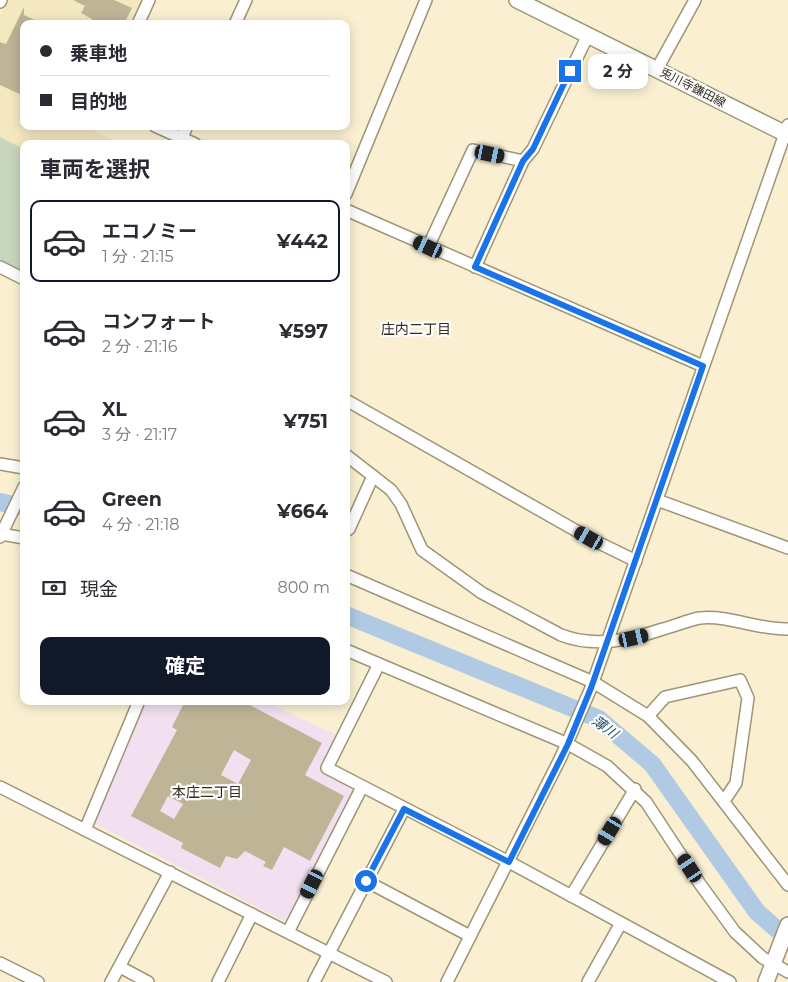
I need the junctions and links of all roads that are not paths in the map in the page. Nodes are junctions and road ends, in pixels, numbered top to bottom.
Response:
1 (149, 0) edge
2 (246, 0) edge
3 (426, 0) edge
4 (517, 0) edge
5 (694, 0) edge
6 (140, 20) edge
7 (237, 20) edge
8 (588, 35) junction
9 (657, 69) junction
10 (162, 130) edge
11 (787, 131) edge
12 (178, 140) edge
13 (523, 161) junction
14 (350, 184) edge
15 (350, 212) edge
16 (428, 247) junction
17 (0, 267) edge
18 (475, 267) junction
19 (20, 277) edge
20 (703, 366) junction
21 (350, 402) edge
22 (350, 458) edge
23 (0, 464) edge
24 (20, 467) edge
25 (373, 476) junction
26 (20, 495) edge
27 (657, 500) junction
28 (350, 529) edge
29 (2, 533) edge
30 (20, 537) edge
31 (788, 548) edge
32 (636, 561) junction
33 (350, 577) edge
34 (788, 629) edge
35 (608, 642) junction
36 (350, 652) edge
37 (378, 664) junction
38 (592, 685) junction
39 (137, 705) edge
40 (648, 716) junction
41 (569, 740) junction
42 (0, 787) edge
43 (362, 787) junction
44 (635, 789) junction
45 (724, 801) junction
46 (404, 809) junction
47 (86, 830) junction
48 (509, 862) junction
49 (170, 872) junction
50 (366, 881) junction
51 (788, 885) edge
52 (571, 896) junction
53 (252, 914) junction
54 (621, 923) junction
55 (788, 925) edge
56 (288, 932) junction
57 (470, 936) junction
58 (329, 953) junction
59 (775, 962) junction
60 (0, 963) edge
61 (120, 967) junction
62 (788, 972) edge
63 (38, 982) edge
64 (111, 982) edge
65 (148, 982) edge
66 (218, 982) edge
67 (314, 982) edge
68 (386, 982) edge
69 (447, 982) edge
70 (588, 982) edge
71 (730, 982) edge
72 (766, 982) edge

1 - 6 street
2 - 7 street
3 - 14 street
4 - 8 main road, 兎川寺鎌田線
5 - 9 street
8 - 9 main road, 兎川寺鎌田線
8 - 13 street
9 - 11 main road, 兎川寺鎌田線
10 - 12 street
11 - 20 street
13 - 16 street
13 - 18 street
15 - 16 street
16 - 18 street
17 - 19 street
18 - 20 street
20 - 27 street
21 - 32 street
22 - 25 street
23 - 24 street
25 - 28 street
25 - 35 street
26 - 29 street
27 - 31 street
27 - 32 street
29 - 30 street
32 - 35 street
33 - 38 street
34 - 35 street
35 - 38 street
36 - 37 street
37 - 41 street
37 - 43 street
38 - 40 street
38 - 41 street
39 - 47 street
40 - 45 street
40 - 45 street
41 - 44 street
41 - 48 street
42 - 47 street
43 - 46 street
43 - 56 street
44 - 52 street
44 - 59 street
45 - 51 street
46 - 48 street
46 - 50 street
47 - 49 street
48 - 52 street
48 - 57 street
49 - 53 street
49 - 61 street
50 - 57 street
50 - 58 street
52 - 54 street
53 - 56 street
53 - 66 street
54 - 70 street
54 - 71 street
55 - 59 main road
56 - 58 street
57 - 69 street
58 - 67 street
58 - 68 street
59 - 62 street
59 - 72 main road
60 - 63 street
61 - 64 street
61 - 65 street

